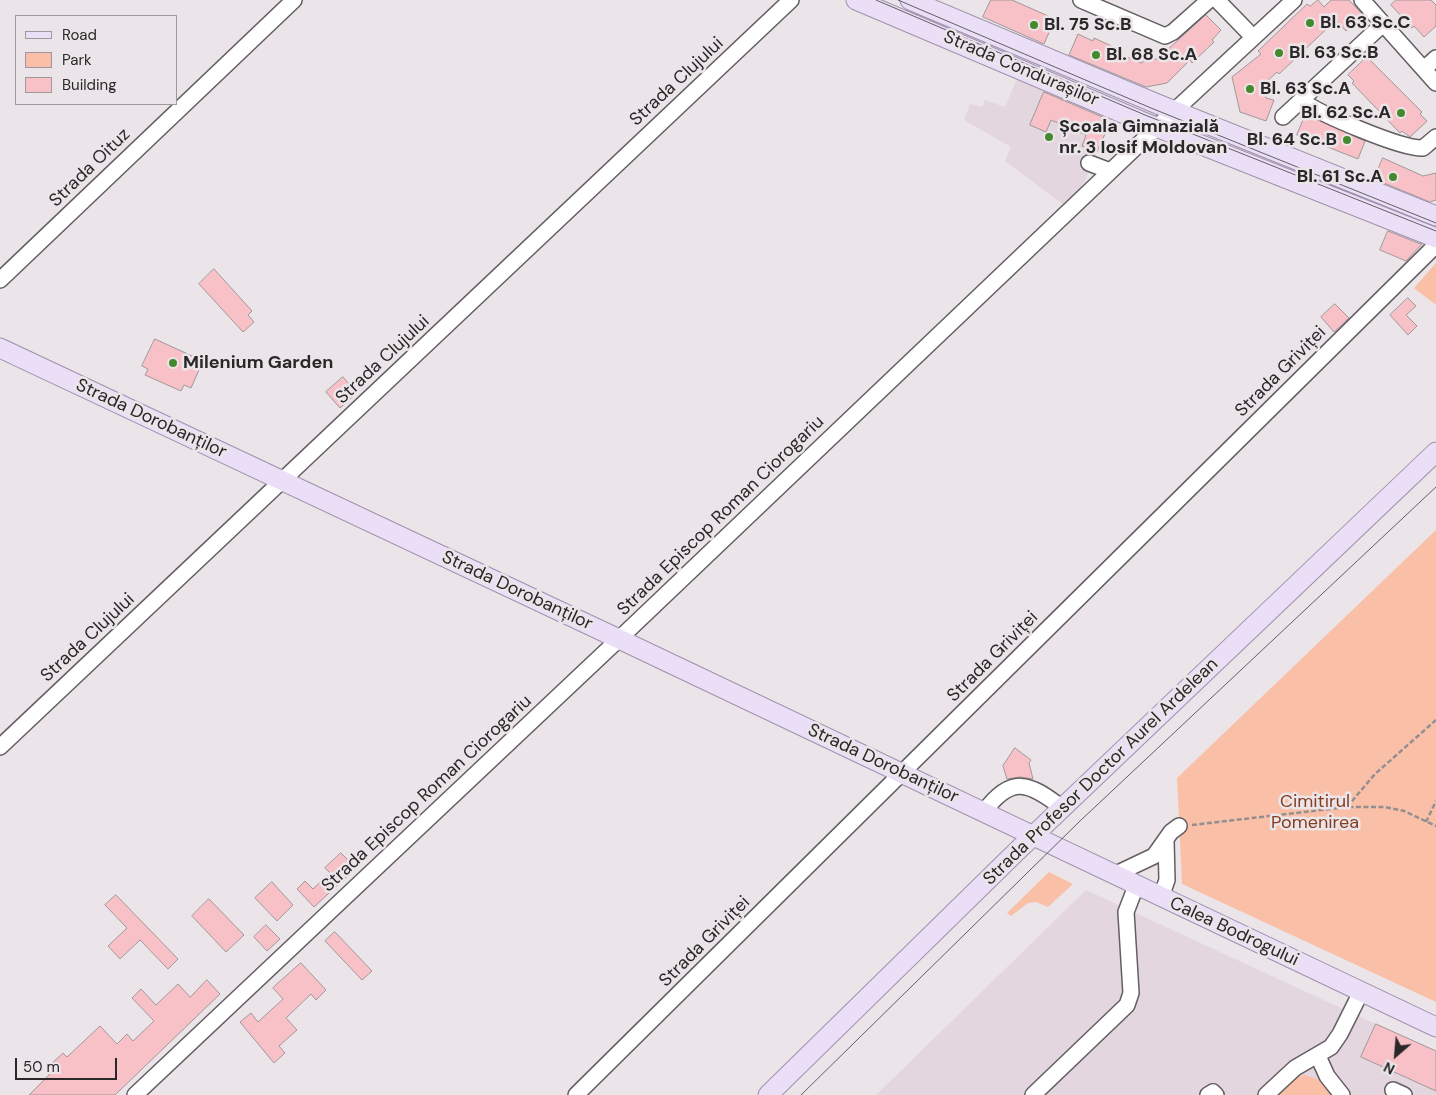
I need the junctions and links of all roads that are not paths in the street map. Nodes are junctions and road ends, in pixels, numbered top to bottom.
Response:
1 (294, 0) edge
2 (791, 0) edge
3 (856, 0) edge
4 (910, 0) edge
5 (1081, 0) edge
6 (1209, 0) edge
7 (1217, 0) edge
8 (1294, 0) edge
9 (1362, 0) edge
10 (1384, 24) junction
11 (1253, 38) junction
12 (1436, 58) edge
13 (1424, 69) junction
14 (1436, 83) edge
15 (1301, 100) junction
16 (1175, 110) junction
17 (1283, 117) dead end
18 (1157, 127) junction
19 (1436, 137) edge
20 (1089, 163) dead end
21 (1110, 171) junction
22 (1436, 216) edge
23 (1436, 238) edge
24 (1436, 245) edge
25 (0, 280) edge
26 (0, 348) edge
27 (1436, 452) edge
28 (282, 481) junction
29 (619, 639) junction
30 (0, 747) edge
31 (902, 773) junction
32 (1062, 808) junction
33 (984, 812) junction
34 (1180, 826) road end
35 (1034, 836) junction
36 (1166, 840) junction
37 (1114, 875) junction
38 (1136, 886) junction
39 (1161, 897) junction
40 (1360, 992) junction
41 (1436, 1027) edge
42 (1318, 1056) junction
43 (135, 1095) edge
44 (576, 1095) edge
45 (768, 1095) edge
46 (1033, 1095) edge
47 (1208, 1095) edge
48 (1216, 1095) edge
49 (1266, 1095) edge
50 (1342, 1095) edge

1 - 25 street, Strada Oituz
2 - 28 street, Strada Clujului
3 - 18 main road, Strada Condurașilor
4 - 16 main road, Strada Condurașilor
5 - 6 street
7 - 11 street
8 - 11 street, Strada Episcop Roman Ciorogariu
9 - 10 street
10 - 13 street
10 - 15 street
11 - 16 street, Strada Episcop Roman Ciorogariu
12 - 13 street
13 - 14 street
15 - 17 street
15 - 19 street
16 - 18 street, Strada Episcop Roman Ciorogariu
16 - 22 main road, Strada Condurașilor
18 - 21 street, Strada Episcop Roman Ciorogariu
18 - 23 main road, Strada Condurașilor
20 - 21 street
21 - 29 street, Strada Episcop Roman Ciorogariu
24 - 31 street, Strada Griviței
26 - 28 main road, Strada Dorobanților
27 - 32 main road, Strada Profesor Doctor Aurel Ardelean
28 - 29 main road, Strada Dorobanților
28 - 30 street, Strada Clujului
29 - 31 main road, Strada Dorobanților
29 - 43 street, Strada Episcop Roman Ciorogariu
31 - 33 main road, Strada Dorobanților
31 - 44 street, Strada Griviței
32 - 33 street
32 - 35 main road, Strada Profesor Doctor Aurel Ardelean
33 - 35 main road, Strada Dorobanților
34 - 36 street
35 - 37 main road, Calea Bodrogului
35 - 45 main road, Strada Profesor Doctor Aurel Ardelean
36 - 37 street
36 - 39 street
37 - 38 main road, Calea Bodrogului
38 - 39 main road, Calea Bodrogului
38 - 46 street
39 - 40 main road, Calea Bodrogului
40 - 41 main road, Calea Bodrogului
40 - 42 street
42 - 49 street
42 - 50 street
47 - 48 street

